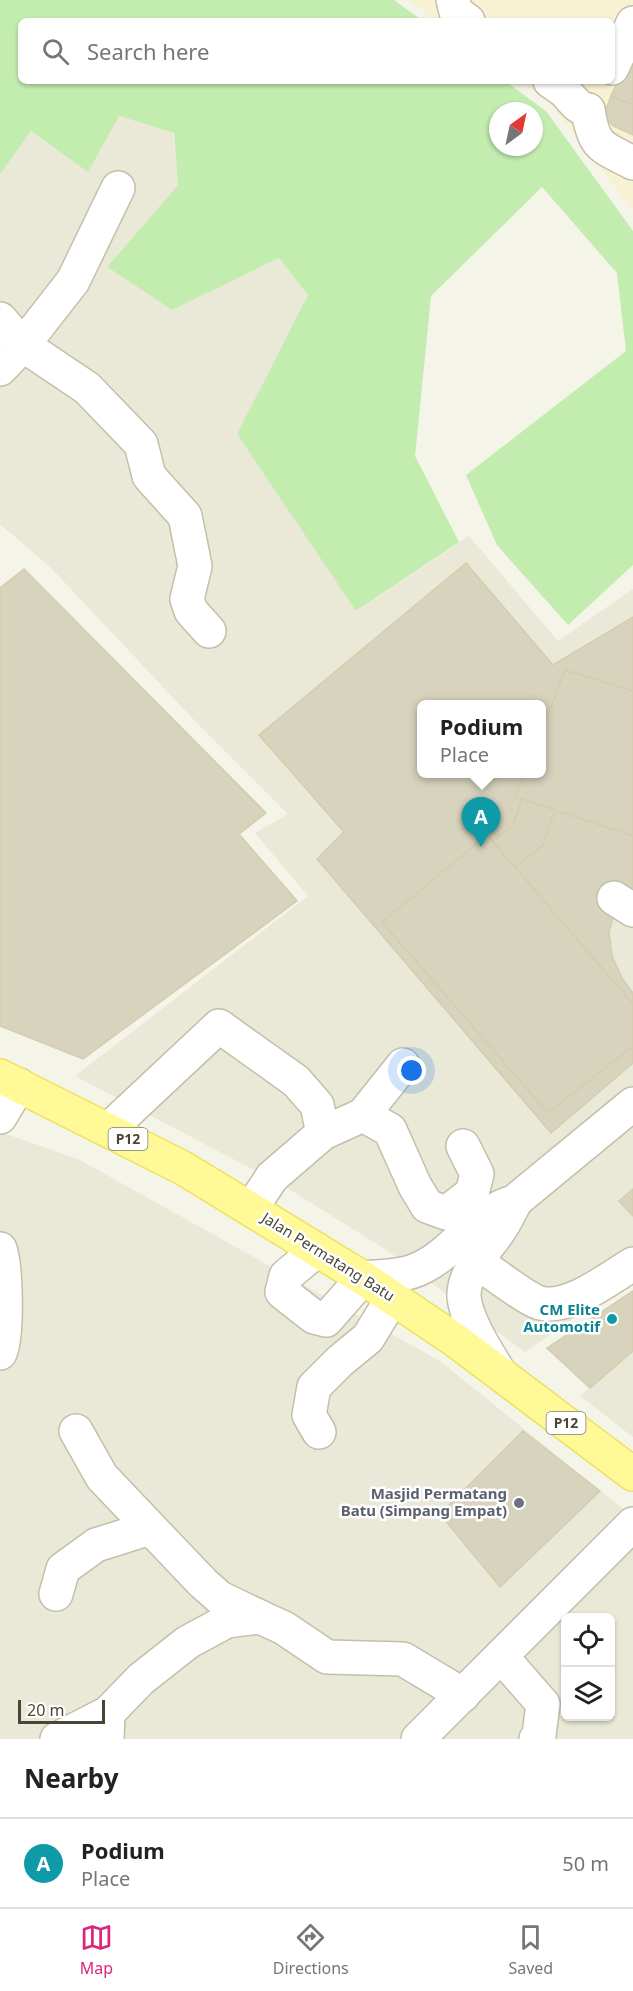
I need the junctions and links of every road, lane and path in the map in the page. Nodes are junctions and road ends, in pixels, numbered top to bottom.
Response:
1 (453, 0) edge
2 (464, 18) edge
3 (633, 23) edge
4 (615, 62) edge
5 (554, 84) edge
6 (605, 84) edge
7 (588, 110) junction
8 (633, 163) edge
9 (118, 188) dead end
10 (0, 319) edge
11 (23, 345) junction
12 (0, 369) edge
13 (209, 631) dead end
14 (403, 1065) dead end
15 (10, 1081) edge
16 (633, 1104) edge
17 (363, 1115) junction
18 (0, 1117) edge
19 (108, 1130) junction
20 (322, 1133) junction
21 (463, 1146) dead end
22 (514, 1202) junction
23 (251, 1209) junction
24 (0, 1249) edge
25 (317, 1250) junction
26 (477, 1262) junction
27 (633, 1264) edge
28 (363, 1278) junction
29 (393, 1297) junction
30 (0, 1353) edge
31 (499, 1372) junction
32 (76, 1431) dead end
33 (319, 1432) dead end
34 (633, 1474) edge
35 (633, 1524) edge
36 (150, 1528) junction
37 (56, 1594) dead end
38 (260, 1617) junction
39 (501, 1656) junction
40 (463, 1695) junction
41 (107, 1726) edge
42 (57, 1739) edge
43 (418, 1739) edge
44 (536, 1739) edge

1 - 2 street
3 - 4 street
5 - 7 street
6 - 7 street
7 - 8 street
9 - 11 street
10 - 11 street
11 - 12 street
11 - 13 street
14 - 17 street
15 - 18 street
15 - 19 main road, Jalan Permatang Batu / P12
16 - 22 street
17 - 20 street
17 - 21 street
19 - 20 street
19 - 23 main road, Jalan Permatang Batu / P12
20 - 23 street
22 - 26 street
22 - 28 street
23 - 25 main road, Jalan Permatang Batu / P12
24 - 30 street
25 - 28 main road, Jalan Permatang Batu / P12
25 - 28 street
26 - 27 street
26 - 31 street
28 - 29 main road, Jalan Permatang Batu / P12
29 - 31 main road, Jalan Permatang Batu / P12
29 - 33 street
31 - 34 main road, Jalan Permatang Batu / P12
32 - 36 street
35 - 39 street
36 - 37 street
36 - 38 street
38 - 40 street
38 - 41 street
39 - 40 street
39 - 44 street
40 - 43 street
41 - 42 street

